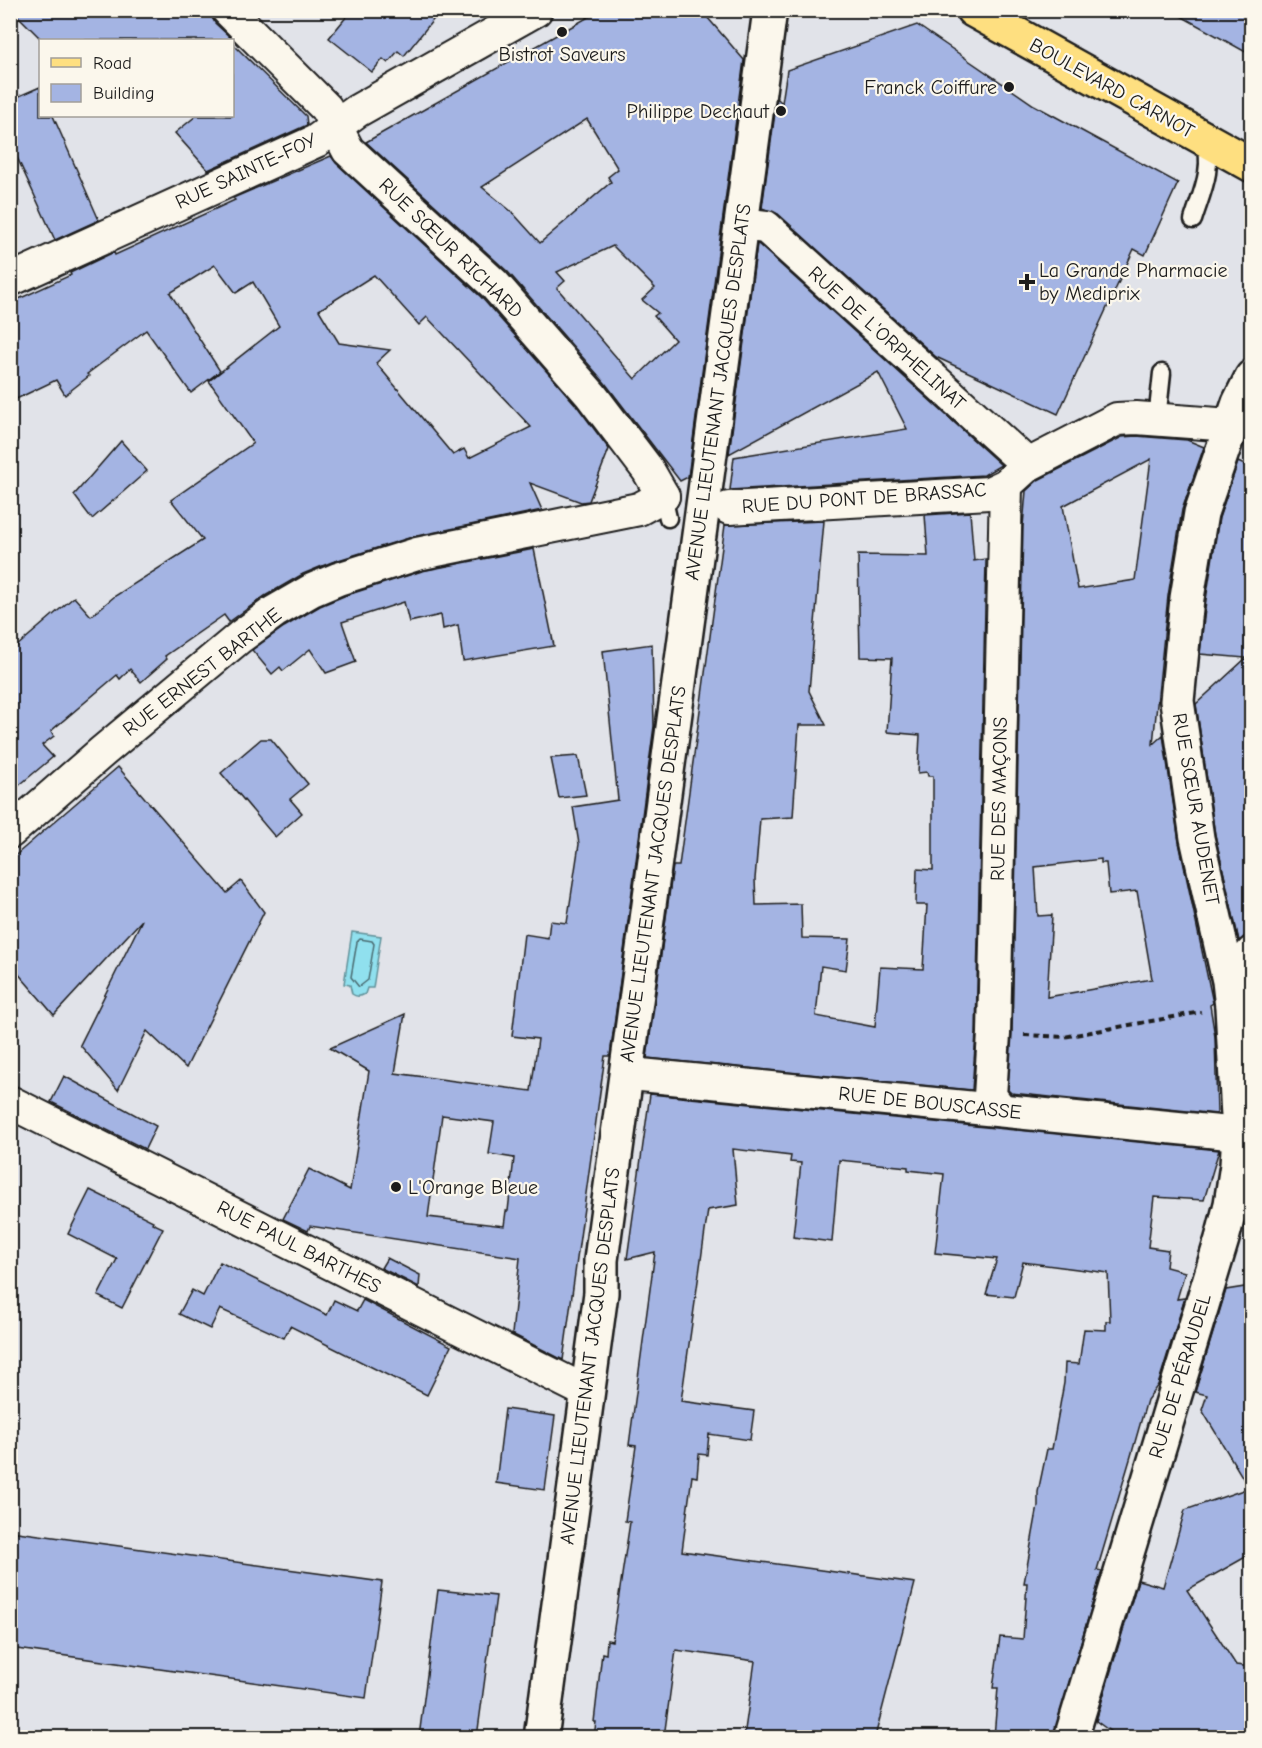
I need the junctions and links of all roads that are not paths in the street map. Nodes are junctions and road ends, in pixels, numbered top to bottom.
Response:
1 (228, 10) edge
2 (536, 10) edge
3 (974, 10) edge
4 (773, 11) edge
5 (336, 126) junction
6 (1203, 139) junction
7 (1251, 165) edge
8 (1193, 220) dead end
9 (741, 224) junction
10 (10, 280) edge
11 (1162, 373) dead end
12 (1251, 377) edge
13 (1144, 412) junction
14 (1231, 425) junction
15 (1017, 475) junction
16 (674, 506) joint
17 (729, 508) dead end
18 (10, 832) edge
19 (1251, 953) edge
20 (1238, 1005) edge
21 (628, 1061) junction
22 (10, 1102) edge
23 (1001, 1110) junction
24 (1239, 1134) junction
25 (588, 1390) junction
26 (541, 1737) edge
27 (1071, 1737) edge

1 - 5 street, RUE SŒUR RICHARD
2 - 5 street, RUE SAINTE-FOY
3 - 6 main road, BOULEVARD CARNOT
4 - 9 main road, AVENUE LIEUTENANT JACQUES DESPLATS
5 - 10 street, RUE SAINTE-FOY
5 - 16 street, RUE SŒUR RICHARD
6 - 7 main road, BOULEVARD CARNOT
6 - 8 lane
9 - 15 street, RUE DE L'ORPHELINAT
9 - 21 main road, AVENUE LIEUTENANT JACQUES DESPLATS
11 - 13 lane
12 - 14 main road, RUE SŒUR AUDENET
13 - 14 street, RUE DU PONT DE BRASSAC
13 - 15 street, RUE DU PONT DE BRASSAC
14 - 20 main road, RUE SŒUR AUDENET
15 - 17 street, RUE DU PONT DE BRASSAC
15 - 23 street, RUE DES MAÇONS
16 - 18 street, RUE ERNEST BARTHE
19 - 20 street
20 - 24 main road, RUE DE PÉRAUDEL
21 - 23 street, RUE DE BOUSCASSE
21 - 25 main road, AVENUE LIEUTENANT JACQUES DESPLATS
22 - 25 street, RUE PAUL BARTHES
23 - 24 street, RUE DE BOUSCASSE
24 - 27 main road, RUE DE PÉRAUDEL
25 - 26 main road, AVENUE LIEUTENANT JACQUES DESPLATS

